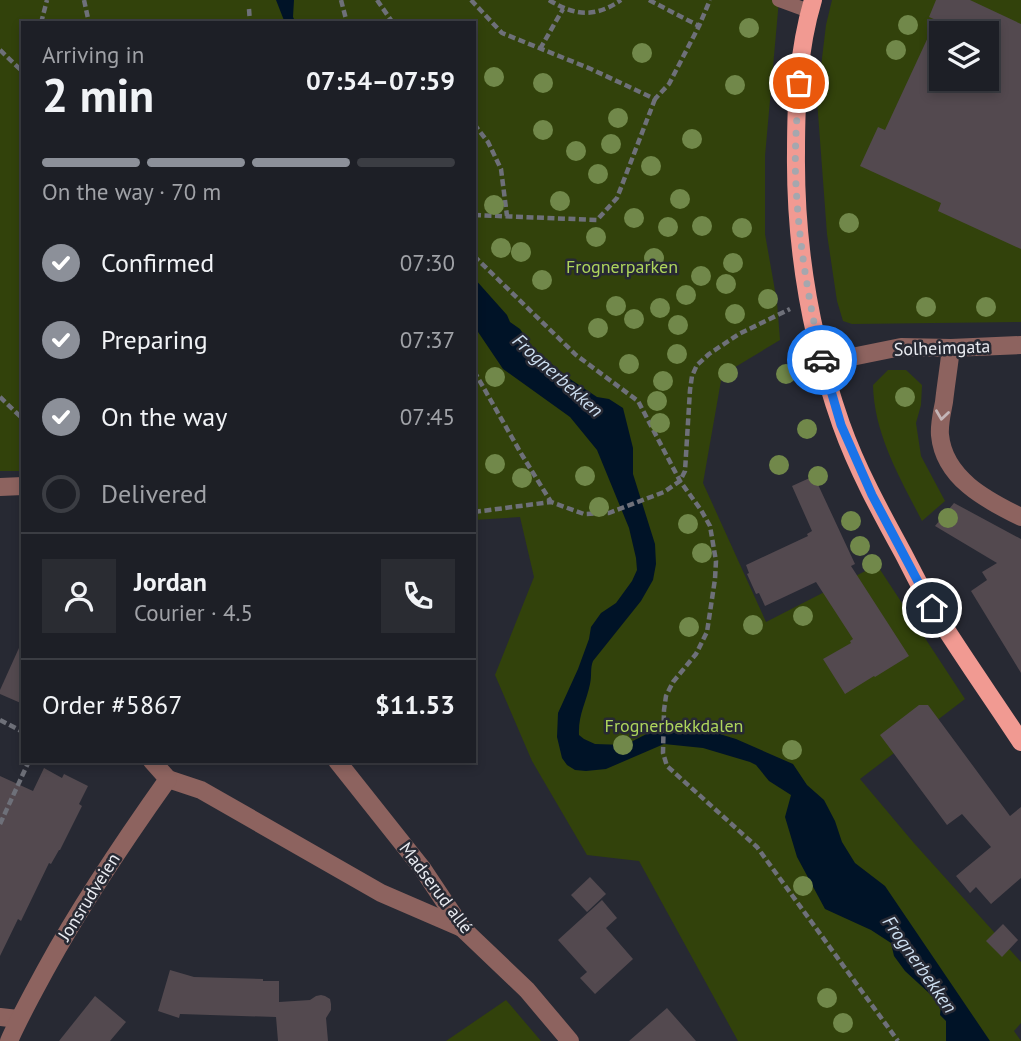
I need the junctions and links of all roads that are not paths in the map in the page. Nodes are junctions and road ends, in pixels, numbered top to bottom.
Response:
1 (779, 0) edge
2 (811, 6) edge
3 (1021, 345) edge
4 (951, 348) junction
5 (822, 363) junction
6 (21, 485) edge
7 (0, 487) edge
8 (1021, 517) edge
9 (1021, 742) edge
10 (154, 763) edge
11 (339, 763) edge
12 (168, 779) junction
13 (462, 928) junction
14 (0, 1017) edge
15 (18, 1019) junction
16 (9, 1041) edge
17 (570, 1041) edge

1 - 2 lane
2 - 5 main road
3 - 4 street, Solheimgata
4 - 5 street, Solheimgata
4 -> 8 street
5 - 9 main road
6 - 7 street
10 - 12 street
11 - 13 street, Madserud allé
12 - 13 street
12 - 15 street, Jonsrudveien
13 - 17 street, Madserud allé
14 - 15 street
15 - 16 street, Jonsrudveien

